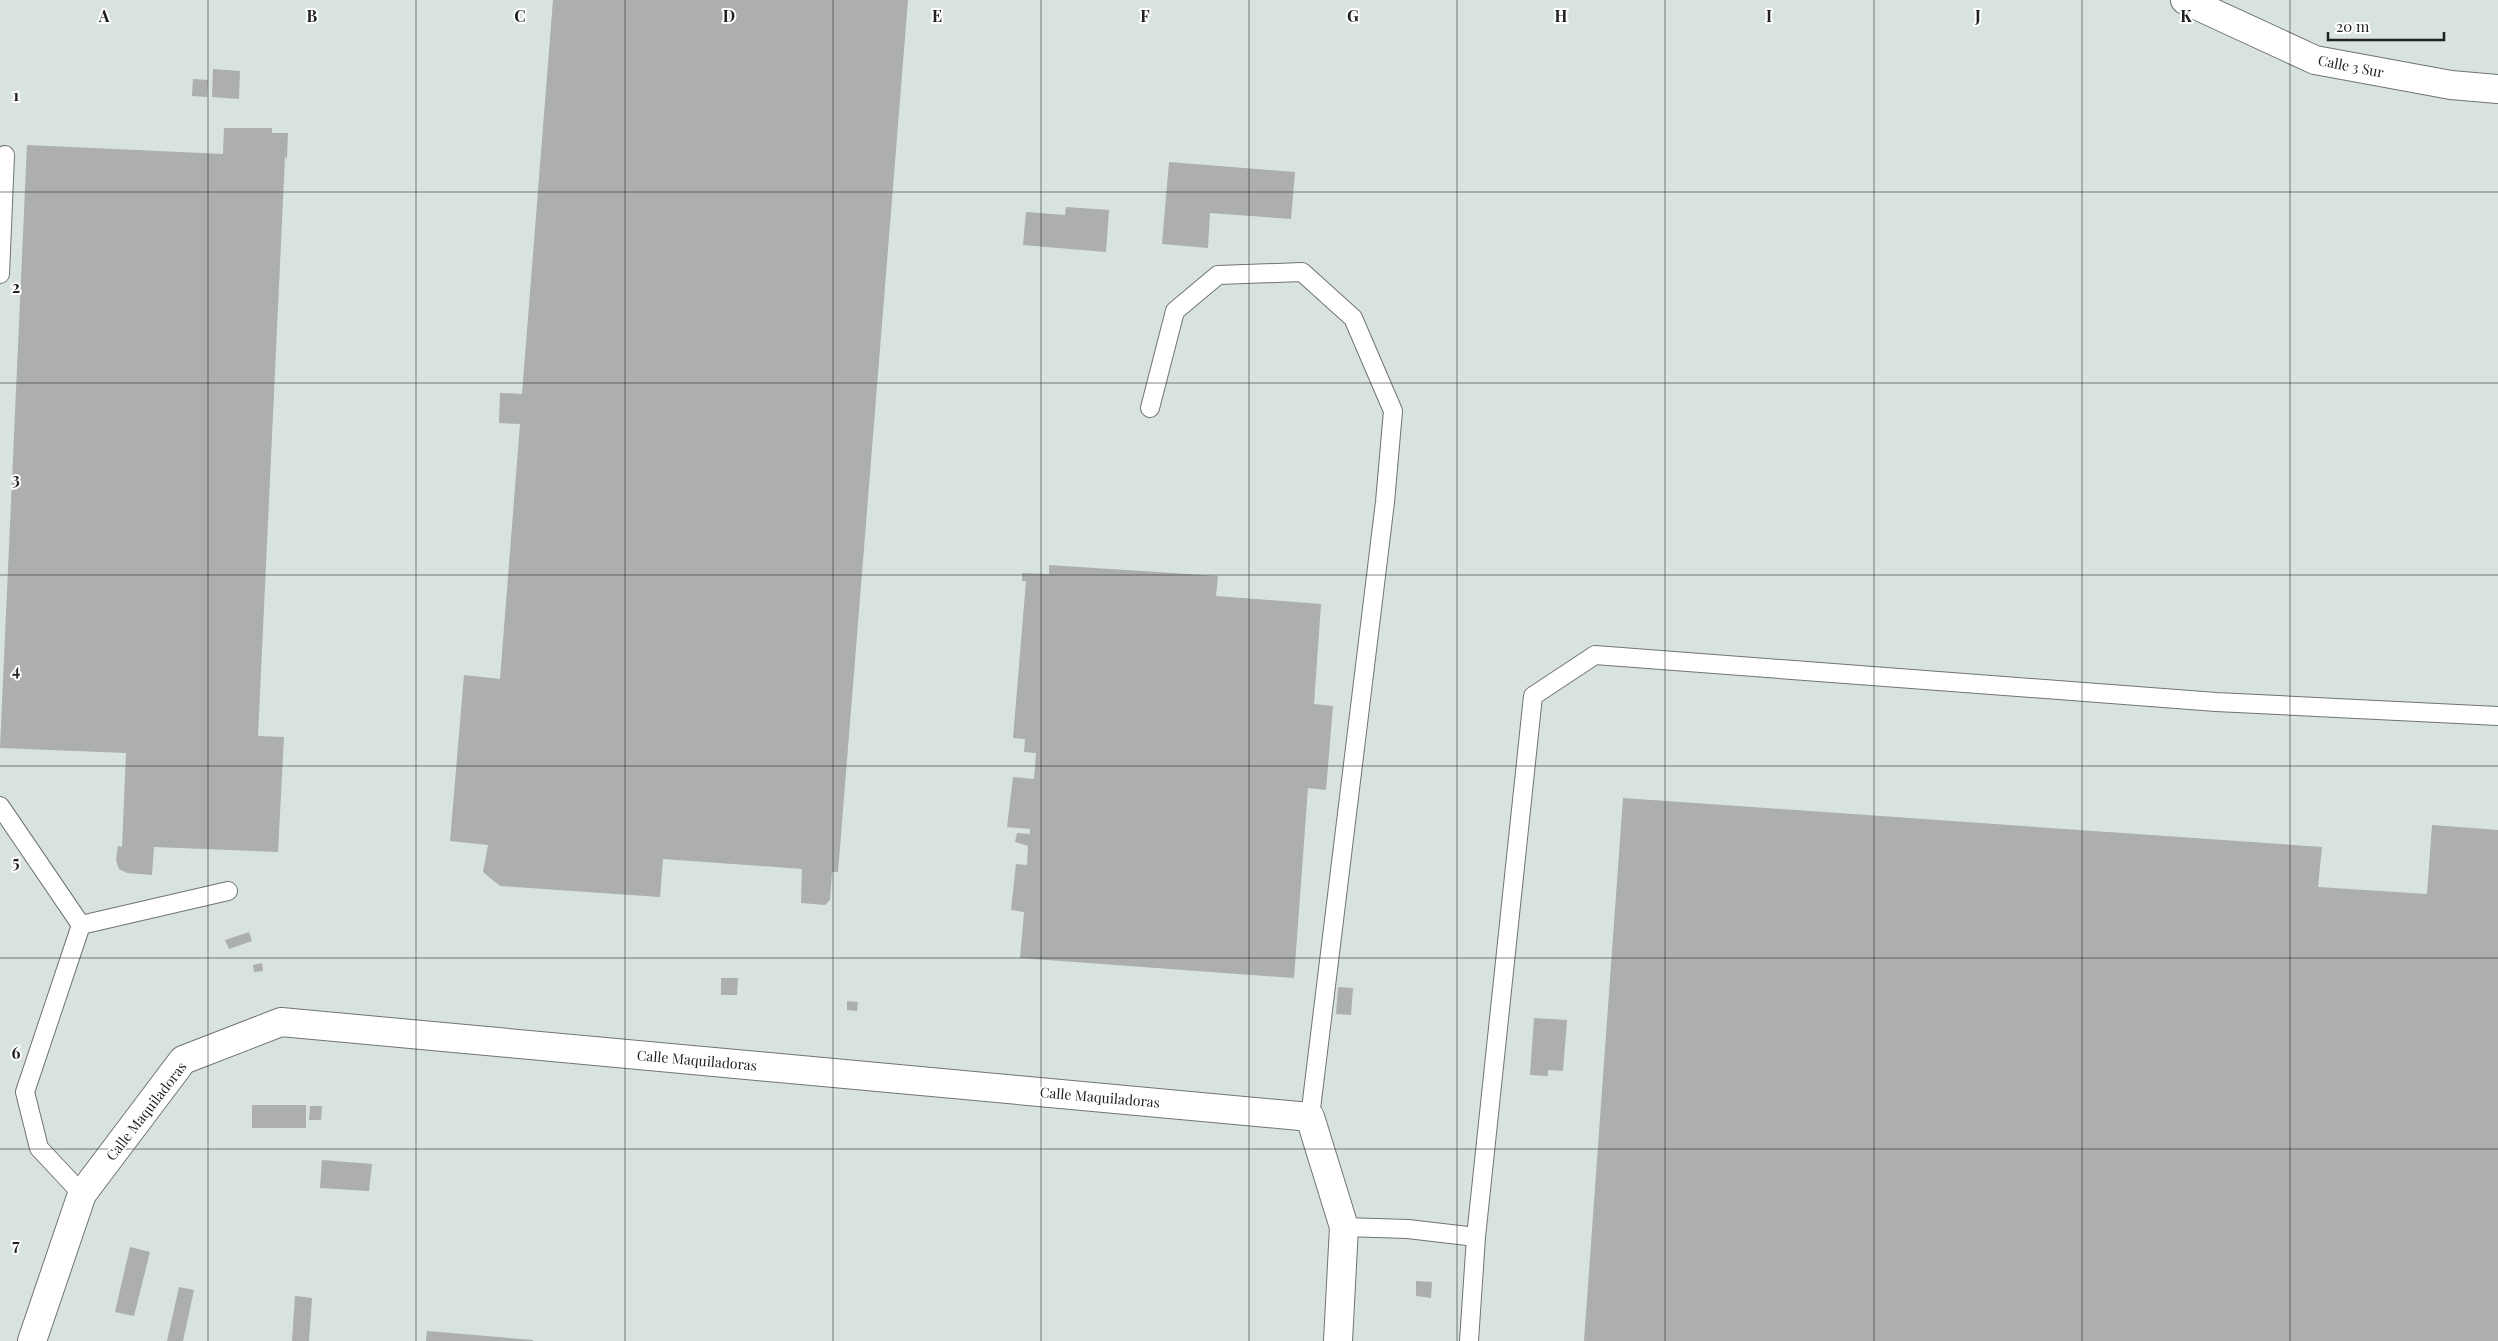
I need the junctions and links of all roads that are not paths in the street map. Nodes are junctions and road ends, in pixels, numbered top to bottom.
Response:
1 (2185, 0) edge
2 (2498, 90) edge
3 (5, 155) dead end
4 (0, 274) edge
5 (1150, 408) dead end
6 (2498, 716) edge
7 (0, 806) edge
8 (228, 890) dead end
9 (81, 926) junction
10 (1310, 1117) junction
11 (82, 1194) junction
12 (1344, 1227) junction
13 (1476, 1236) junction
14 (32, 1341) edge
15 (1338, 1341) edge
16 (1469, 1341) edge

1 - 2 street, Calle 3 Sur
3 - 4 lane
5 - 10 lane
6 - 13 lane
7 - 9 lane
8 - 9 lane
9 - 11 lane
10 - 11 street, Calle Maquiladoras
10 - 12 street
11 - 14 street, Calle Maquiladoras
12 - 13 lane
12 - 15 street
13 - 16 lane

